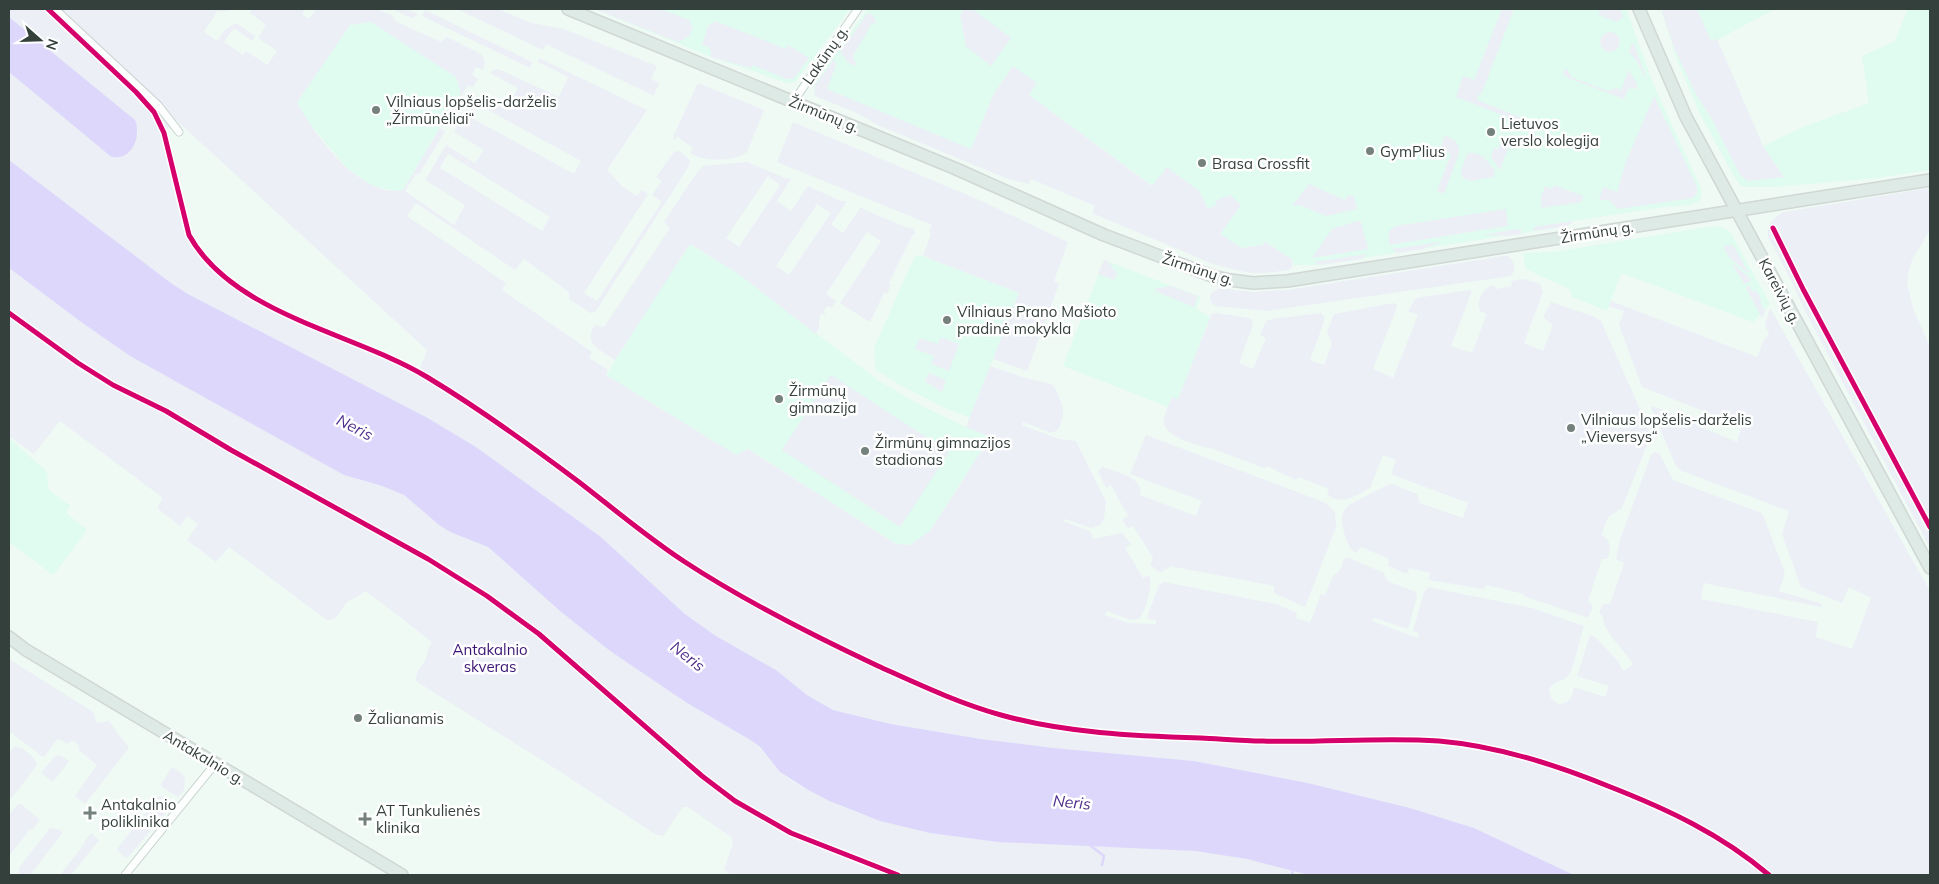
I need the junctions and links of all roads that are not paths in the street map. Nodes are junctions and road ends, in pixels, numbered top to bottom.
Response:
1 (55, 9) edge
2 (568, 9) edge
3 (858, 9) edge
4 (1639, 9) edge
5 (792, 102) junction
6 (179, 132) dead end
7 (1930, 180) edge
8 (1737, 210) junction
9 (1930, 568) edge
10 (9, 636) edge
11 (215, 764) junction
12 (125, 875) edge
13 (402, 875) edge

1 - 6 street
2 - 5 main road, Žirmūnų g.
3 - 5 street, Lakūnų g.
4 - 8 main road, Kareivių g.
5 - 8 main road, Žirmūnų g.
7 - 8 main road, Žirmūnų g.
8 - 9 main road, Kareivių g.
10 - 11 main road, Antakalnio g.
11 - 12 street
11 - 13 main road, Antakalnio g.

